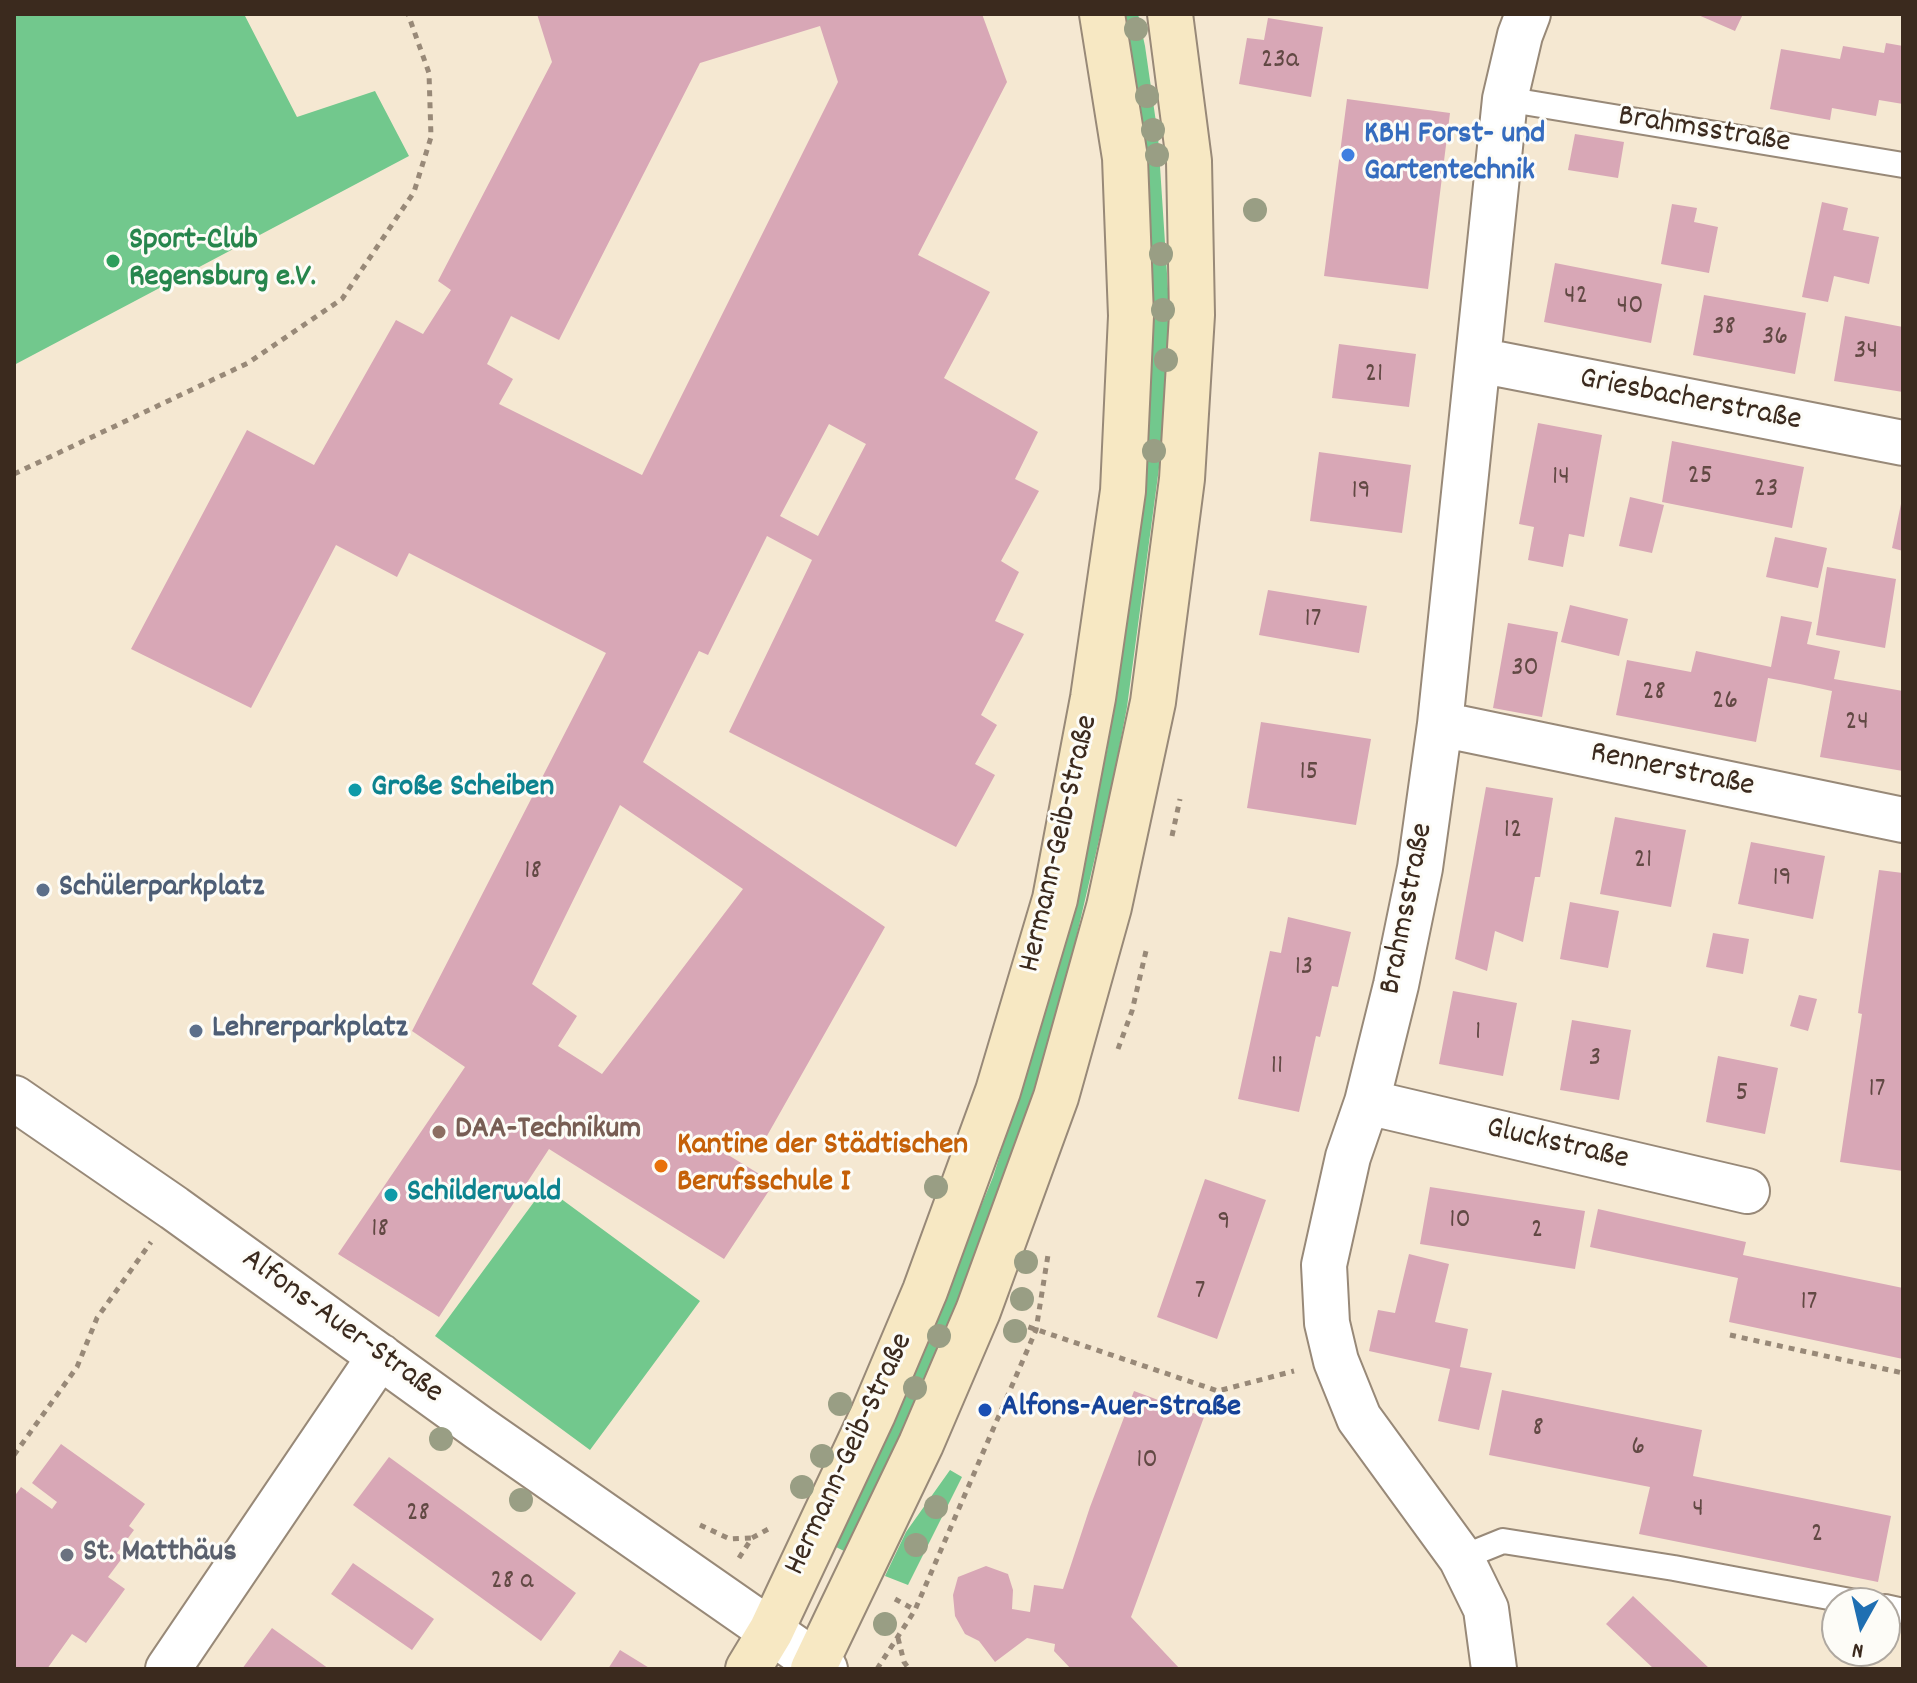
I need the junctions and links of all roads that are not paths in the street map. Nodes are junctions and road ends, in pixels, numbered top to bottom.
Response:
1 (1102, 14) edge
2 (1170, 14) edge
3 (1528, 14) edge
4 (1505, 99) junction
5 (1903, 165) edge
6 (1478, 360) junction
7 (1903, 443) edge
8 (1440, 724) junction
9 (1903, 820) edge
10 (14, 1098) edge
11 (1367, 1102) junction
12 (1747, 1191) dead end
13 (380, 1356) junction
14 (1461, 1558) junction
15 (1821, 1596) edge
16 (771, 1631) junction
17 (818, 1667) edge
18 (168, 1669) edge
19 (748, 1669) edge
20 (1494, 1669) edge

1 - 16 street, Hermann-Geib-Straße
2 - 17 street, Hermann-Geib-Straße
3 - 4 street, Brahmsstraße
4 - 5 lane, Brahmsstraße
4 - 6 street, Brahmsstraße
6 - 7 street, Griesbacherstraße
6 - 8 street, Brahmsstraße
8 - 9 street, Rennerstraße
8 - 11 street, Brahmsstraße
10 - 13 street, Alfons-Auer-Straße
11 - 12 street, Gluckstraße
11 - 14 street, Brahmsstraße
13 - 16 street, Alfons-Auer-Straße
13 - 18 street
14 - 15 lane
14 - 20 street, Brahmsstraße
16 - 17 street, Alfons-Auer-Straße
16 - 19 street, Hermann-Geib-Straße

